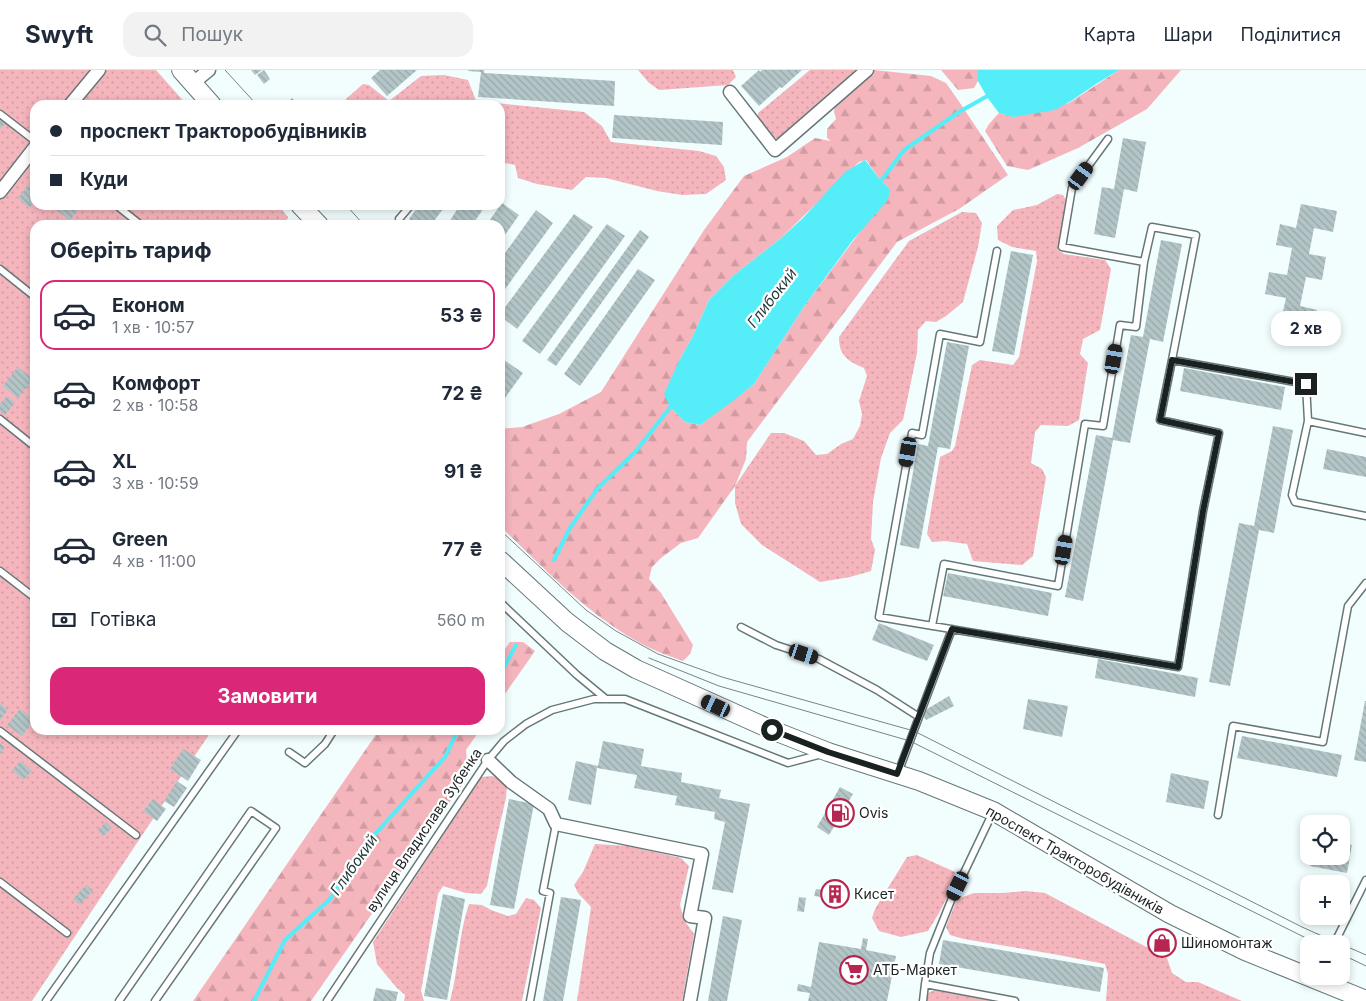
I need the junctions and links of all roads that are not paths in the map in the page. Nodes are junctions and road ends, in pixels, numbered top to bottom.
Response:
1 (99, 70) edge
2 (181, 70) edge
3 (209, 70) edge
4 (866, 70) edge
5 (193, 83) junction
6 (730, 92) dead end
7 (74, 100) edge
8 (208, 100) edge
9 (0, 114) edge
10 (30, 137) edge
11 (1108, 139) dead end
12 (30, 153) edge
13 (0, 192) edge
14 (122, 210) edge
15 (406, 210) edge
16 (399, 219) dead end
17 (135, 220) edge
18 (997, 251) dead end
19 (1144, 262) junction
20 (0, 269) edge
21 (30, 293) edge
22 (1172, 360) junction
23 (0, 419) edge
24 (1308, 421) junction
25 (1366, 433) edge
26 (30, 443) edge
27 (1366, 516) edge
28 (505, 565) edge
29 (0, 571) edge
30 (1366, 583) edge
31 (30, 594) edge
32 (505, 607) edge
33 (741, 626) dead end
34 (932, 626) junction
35 (952, 629) junction
36 (606, 699) junction
37 (919, 717) junction
38 (0, 731) edge
39 (234, 735) edge
40 (331, 735) edge
41 (289, 752) dead end
42 (828, 752) junction
43 (488, 760) junction
44 (897, 774) junction
45 (993, 811) junction
46 (1218, 815) dead end
47 (556, 824) junction
48 (136, 835) dead end
49 (1366, 880) edge
50 (0, 882) edge
51 (67, 933) dead end
52 (1338, 935) edge
53 (1300, 972) edge
54 (925, 984) junction
55 (1333, 985) edge
56 (1366, 1000) edge
57 (46, 1001) edge
58 (119, 1001) edge
59 (155, 1001) edge
60 (327, 1001) edge
61 (530, 1001) edge
62 (690, 1001) edge
63 (923, 1001) edge
64 (1015, 1001) edge

1 - 7 street
2 - 5 main road
3 - 5 street
4 - 6 street
5 - 8 main road
9 - 10 lane
11 - 19 lane
12 - 13 street
14 - 17 lane
15 - 16 lane
18 - 34 lane
19 - 22 lane
19 - 34 lane
20 - 21 lane
22 - 24 lane
22 - 35 lane
23 - 26 lane
24 - 25 lane
24 - 27 lane
28 - 42 main road, проспект Тракторобудівників
29 - 31 lane
30 - 46 lane
32 - 36 lane
33 - 37 lane
34 - 35 lane
35 - 37 lane
36 - 42 lane, вулиця Владислава Зубенка
36 - 43 lane, вулиця Владислава Зубенка
37 - 44 lane
38 - 48 lane
39 - 57 lane
40 - 41 lane
42 - 44 main road, проспект Тракторобудівників
43 - 47 street
43 - 60 lane, вулиця Владислава Зубенка
44 - 45 main road, проспект Тракторобудівників
45 - 53 main road, проспект Тракторобудівників
45 - 54 lane
47 - 61 lane
47 - 62 street
49 - 52 lane
50 - 51 lane
54 - 63 lane
54 - 64 lane
55 - 56 main road, проспект Тракторобудівників
58 - 59 lane

